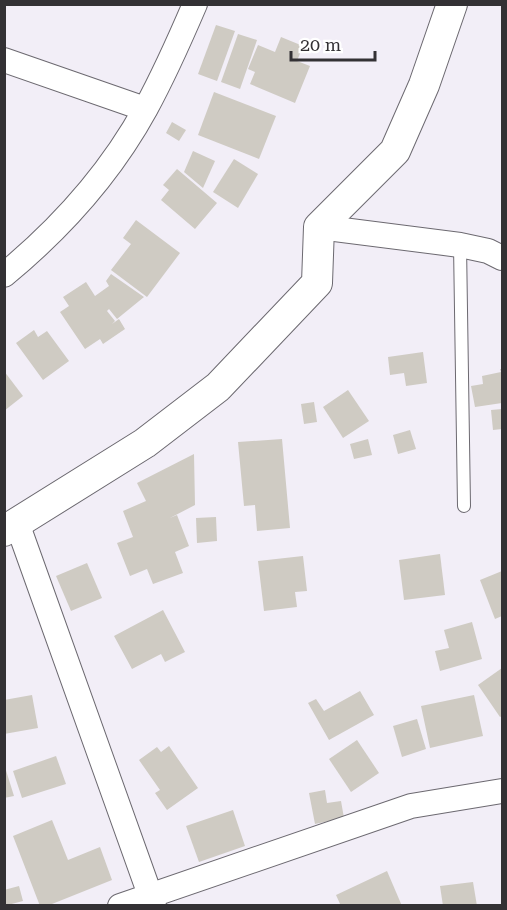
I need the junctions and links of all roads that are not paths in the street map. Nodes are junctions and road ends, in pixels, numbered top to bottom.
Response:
1 (195, 4) edge
2 (452, 4) edge
3 (4, 60) edge
4 (146, 109) junction
5 (319, 227) junction
6 (460, 245) junction
7 (502, 258) edge
8 (4, 274) edge
9 (464, 506) dead end
10 (11, 527) edge
11 (502, 791) edge
12 (151, 900) edge
13 (120, 906) edge

1 - 4 street
2 - 5 street
3 - 4 street
4 - 8 street
5 - 6 street
5 - 10 street
6 - 7 street
6 - 9 lane
10 - 12 street
11 - 12 street
12 - 13 street

